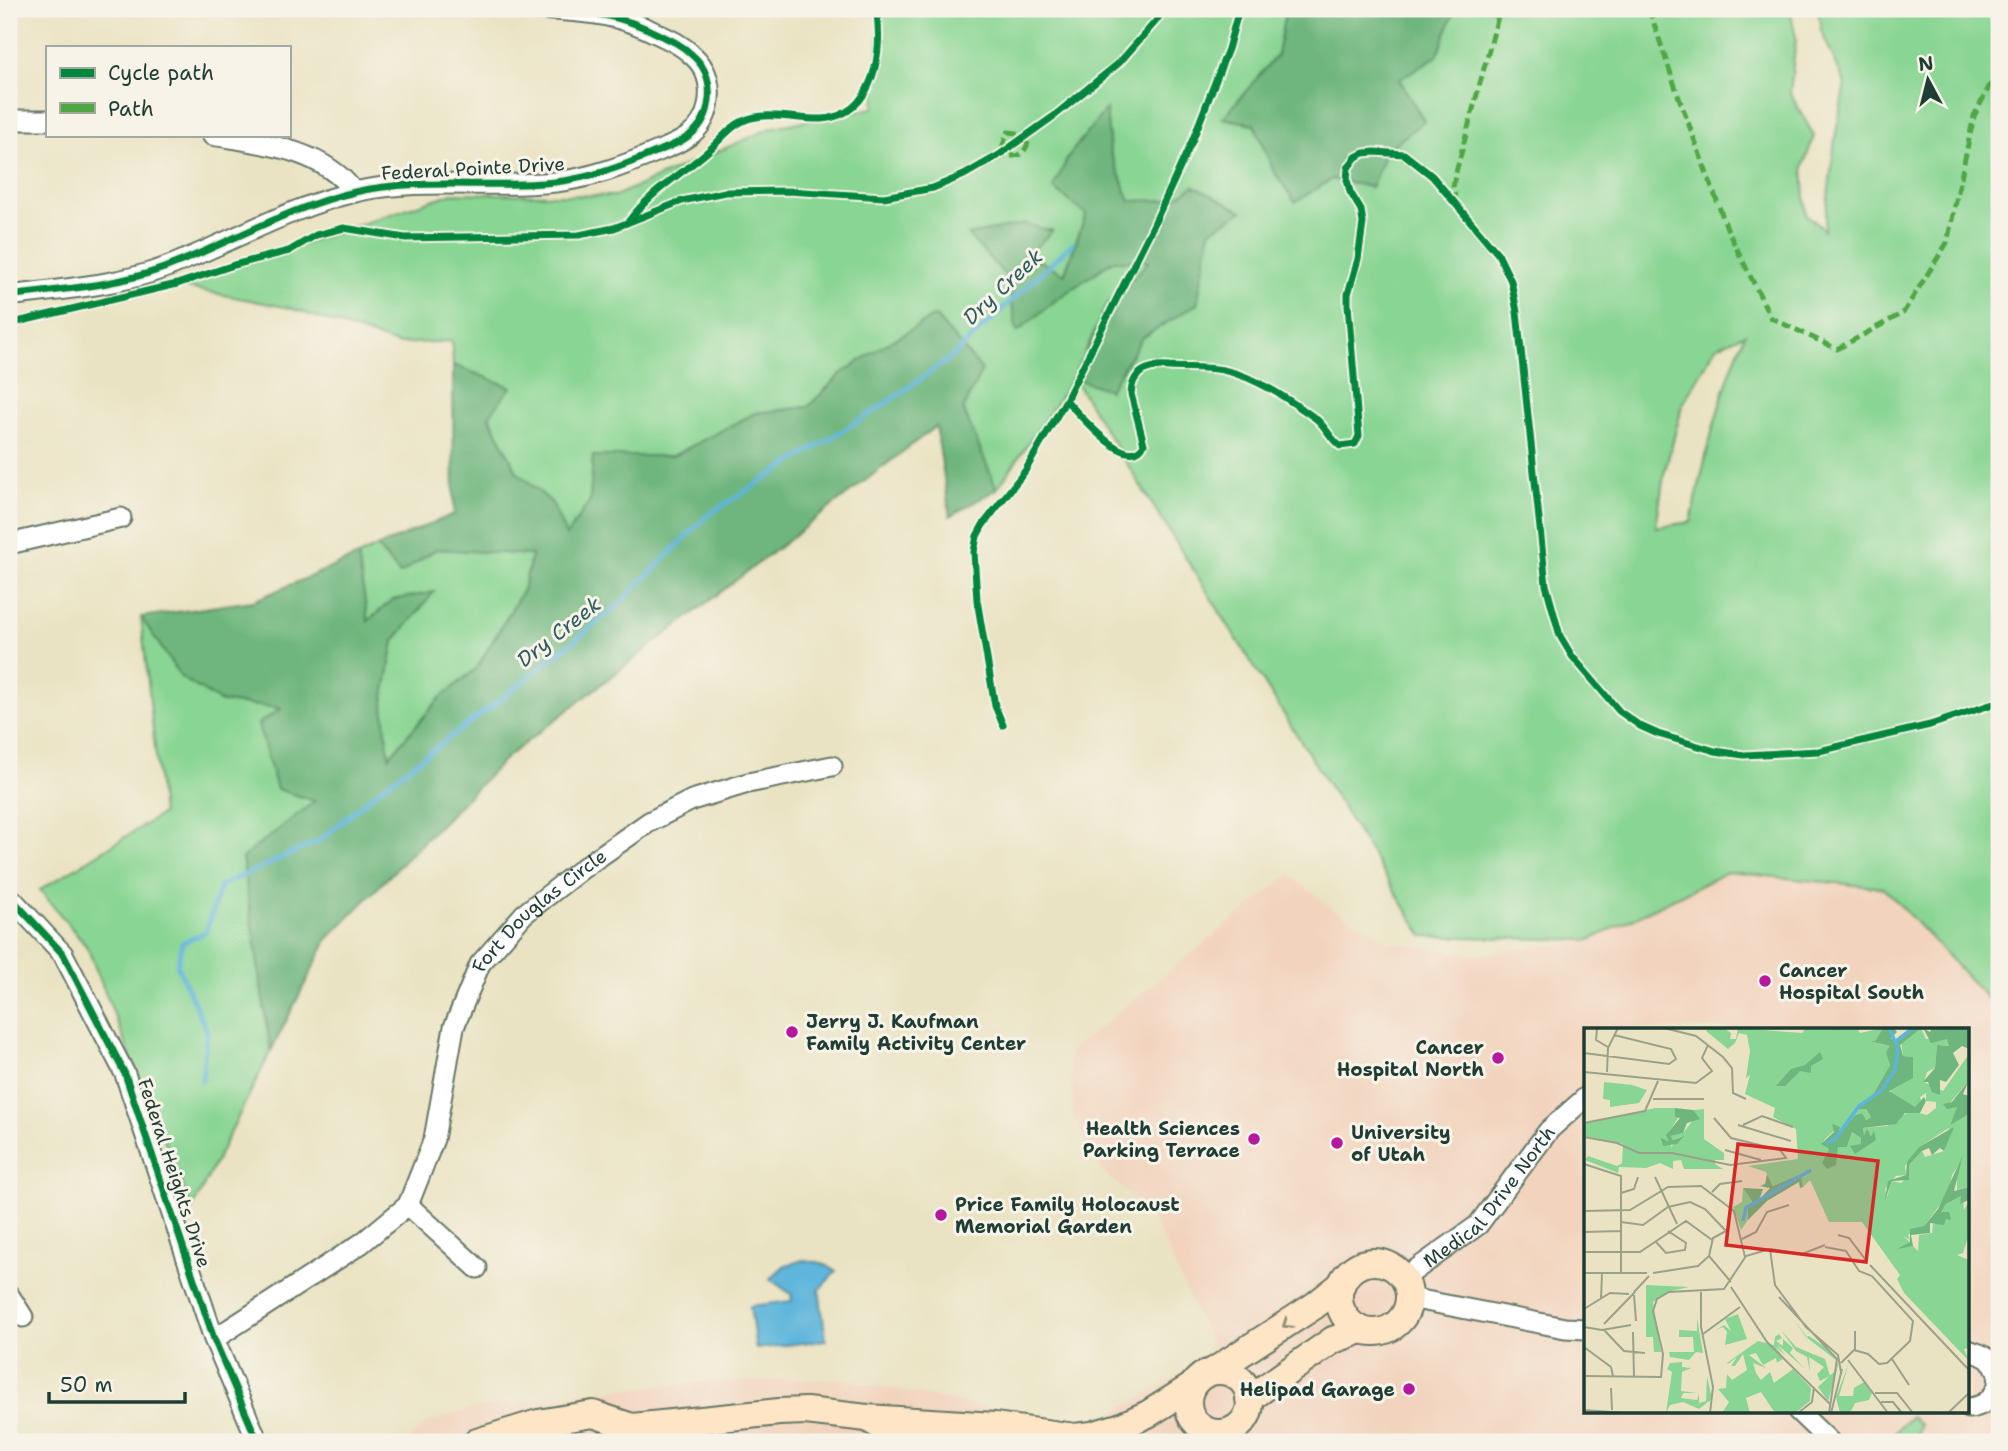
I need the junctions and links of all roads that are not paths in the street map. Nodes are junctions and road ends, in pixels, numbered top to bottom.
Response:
1 (537, 9) edge
2 (9, 120) edge
3 (46, 120) edge
4 (217, 136) edge
5 (354, 192) junction
6 (9, 296) edge
7 (121, 518) dead end
8 (9, 544) edge
9 (832, 766) dead end
10 (9, 895) edge
11 (1584, 1098) edge
12 (1578, 1113) edge
13 (408, 1205) junction
14 (477, 1268) dead end
15 (1342, 1284) junction
16 (1407, 1288) junction
17 (9, 1295) edge
18 (23, 1317) dead end
19 (1584, 1329) edge
20 (1362, 1330) junction
21 (214, 1339) junction
22 (1969, 1350) edge
23 (1236, 1384) junction
24 (1190, 1393) junction
25 (1969, 1408) edge
26 (1799, 1412) edge
27 (867, 1418) junction
28 (1198, 1433) edge
29 (633, 1435) edge
30 (258, 1442) edge
31 (477, 1442) edge
32 (610, 1442) edge
33 (918, 1442) edge
34 (1830, 1442) edge

1 - 5 street, Federal Pointe Drive
2 - 3 street
4 - 5 street
5 - 6 street, Federal Pointe Drive
7 - 8 street
9 - 13 street, Fort Douglas Circle
10 - 21 street, Federal Heights Drive
11 - 12 street, Medical Drive North
12 - 16 street, Medical Drive North
13 - 14 street
13 - 21 street, Fort Douglas Circle
15 - 16 street
15 - 20 street
15 -> 23 street
16 - 19 street
16 - 20 street
17 - 18 street
20 - 23 street
21 - 30 street, Federal Heights Drive
22 - 25 street
23 - 24 street
23 - 28 street
24 - 27 street
24 - 28 street
26 - 34 street
27 - 29 street
27 - 33 street
29 - 31 street
29 - 32 street

